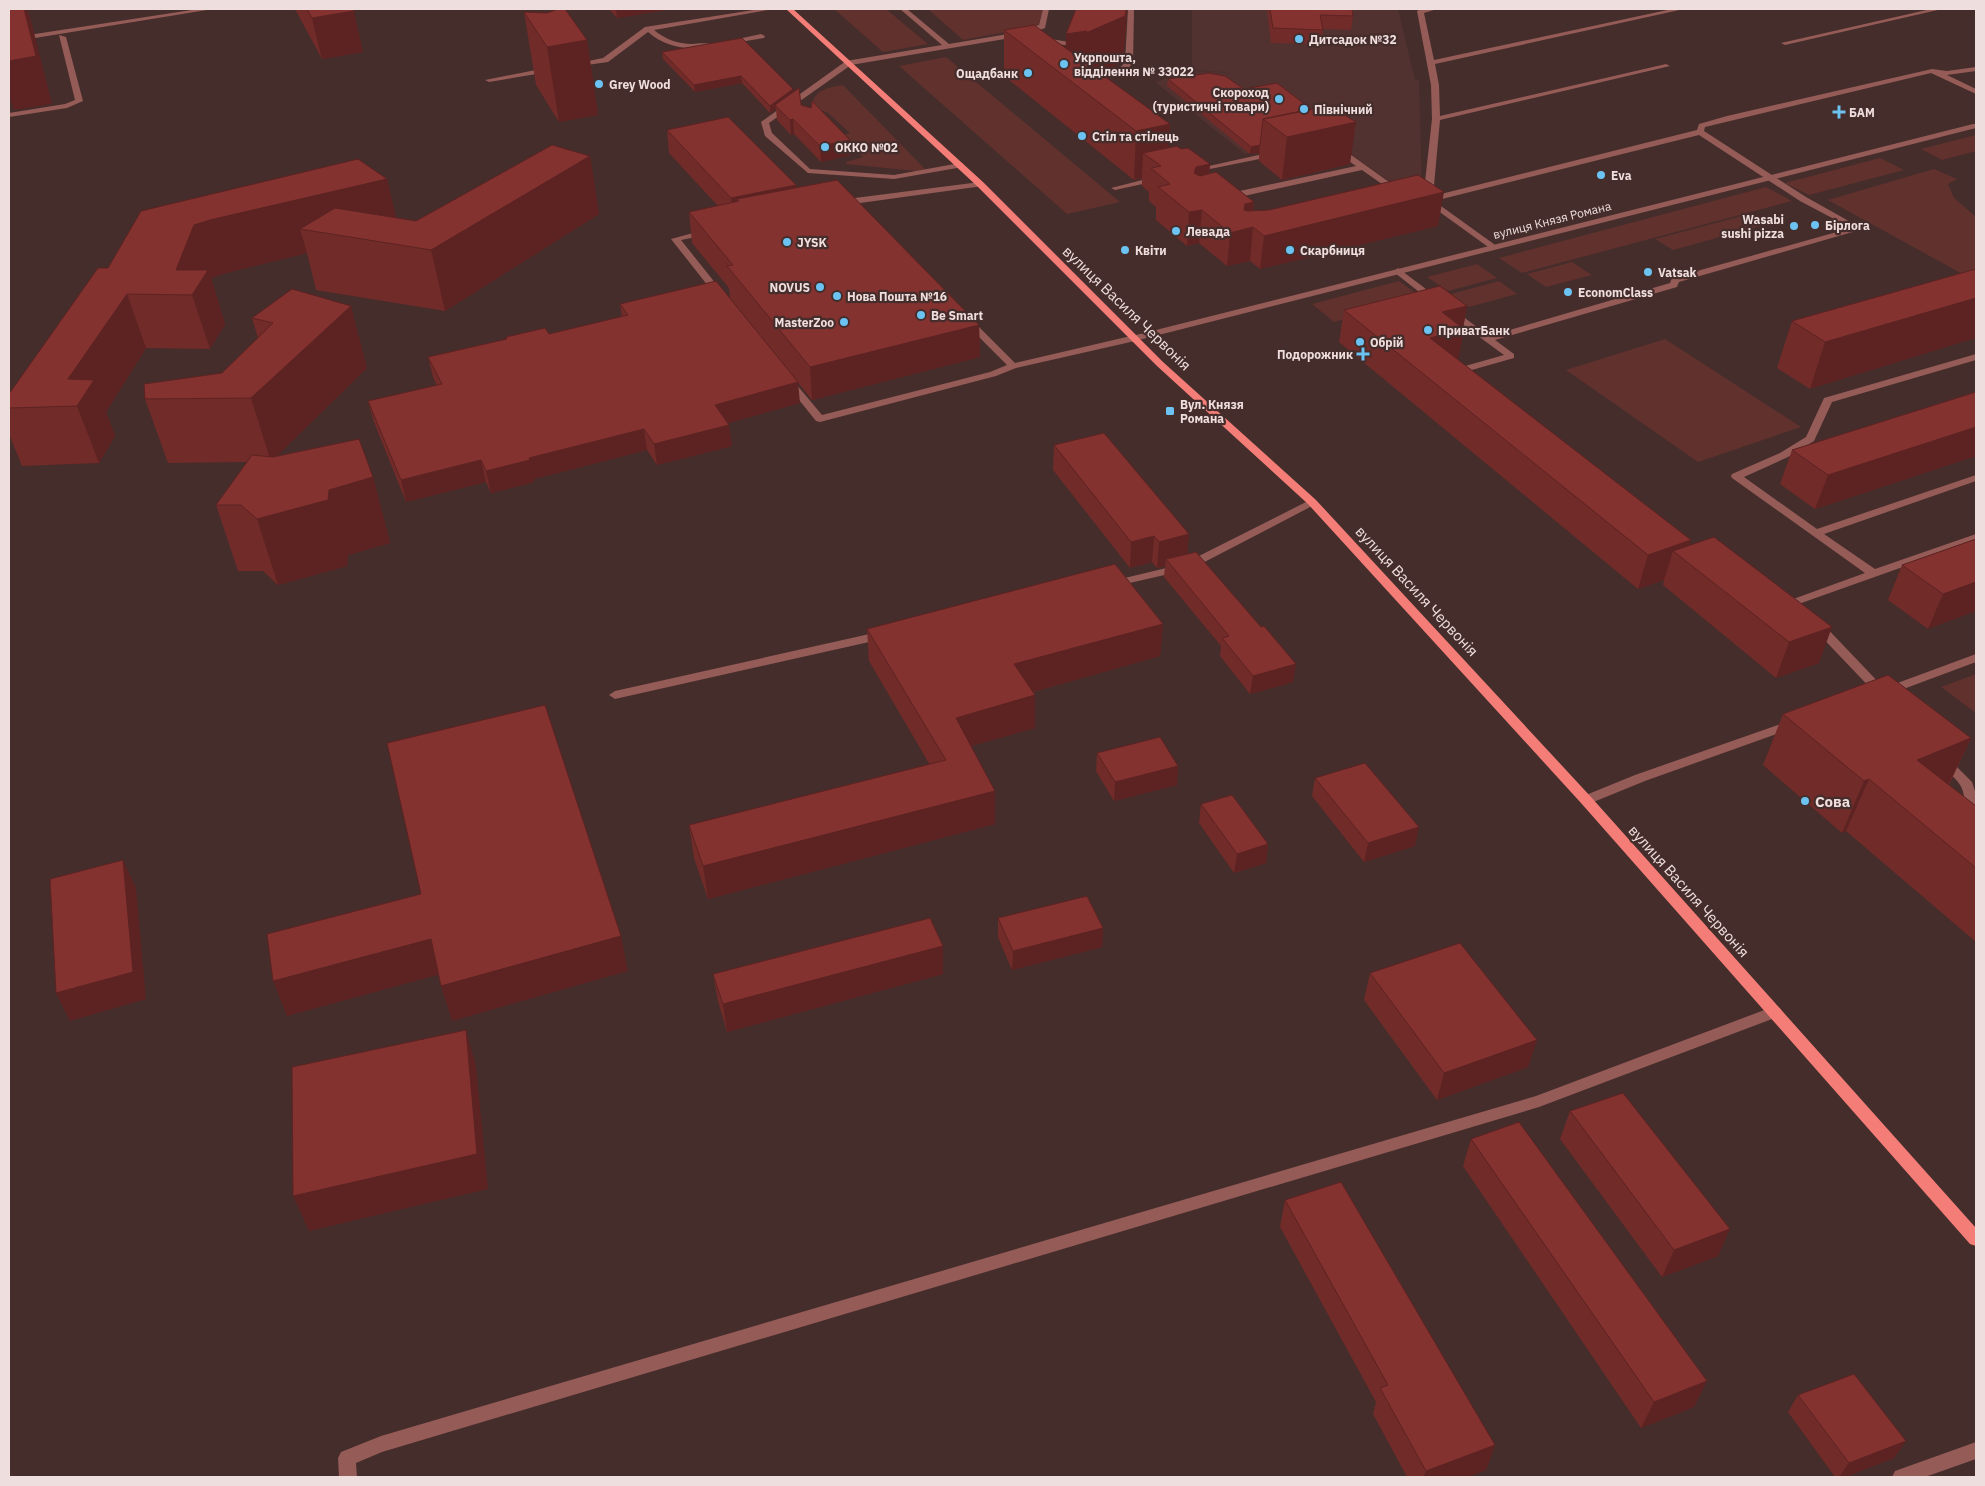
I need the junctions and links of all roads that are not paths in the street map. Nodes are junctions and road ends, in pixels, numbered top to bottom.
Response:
1 (210, 9) edge
2 (771, 9) edge
3 (789, 9) edge
4 (903, 9) edge
5 (1046, 9) edge
6 (1132, 9) edge
7 (1434, 9) edge
8 (1681, 9) edge
9 (1939, 9) edge
10 (1420, 10) edge
11 (648, 29) junction
12 (1020, 34) junction
13 (35, 36) dead end
14 (761, 36) dead end
15 (62, 37) dead end
16 (1785, 43) dead end
17 (947, 46) junction
18 (1087, 47) edge
19 (849, 63) junction
20 (1431, 63) junction
21 (1666, 66) dead end
22 (566, 67) edge
23 (557, 68) edge
24 (1976, 69) edge
25 (1932, 71) junction
26 (489, 80) dead end
27 (1081, 85) edge
28 (1976, 92) edge
29 (9, 115) edge
30 (1436, 119) junction
31 (1976, 126) edge
32 (1700, 132) junction
33 (1328, 142) edge
34 (1282, 152) edge
35 (960, 165) junction
36 (1363, 167) junction
37 (1190, 171) edge
38 (1171, 175) edge
39 (894, 177) junction
40 (1770, 177) junction
41 (980, 184) junction
42 (1115, 188) dead end
43 (934, 191) junction
44 (1419, 199) junction
45 (1224, 206) edge
46 (861, 215) edge
47 (713, 231) edge
48 (1494, 247) junction
49 (1398, 272) junction
50 (723, 299) edge
51 (963, 316) edge
52 (1134, 338) junction
53 (1488, 340) junction
54 (1976, 357) edge
55 (1013, 366) junction
56 (784, 374) edge
57 (1458, 378) edge
58 (1976, 478) edge
59 (1312, 502) junction
60 (1816, 533) junction
61 (1976, 537) edge
62 (1874, 574) junction
63 (1102, 586) edge
64 (897, 632) edge
65 (1976, 658) edge
66 (615, 695) dead end
67 (1800, 721) edge
68 (1932, 749) edge
69 (1586, 800) junction
70 (1976, 830) edge
71 (1775, 1012) junction
72 (1976, 1239) edge
73 (1976, 1451) edge
74 (348, 1477) edge
75 (1901, 1477) edge

1 - 13 street
2 - 11 street
3 - 19 main road, вулиця Василя Червонія
4 - 17 street
5 - 12 street
6 - 27 street
7 - 10 street
8 - 20 street
9 - 16 street
10 - 20 street
11 - 14 street
11 - 22 street
12 - 17 street
12 - 18 street
15 - 29 street
17 - 19 street
19 - 35 main road, вулиця Василя Червонія
19 - 39 street
20 - 30 street
21 - 30 street
23 - 26 street
24 - 25 street
25 - 28 street
25 - 32 street
30 - 44 street
31 - 40 street, вулиця Князя Романа
32 - 40 street
32 - 44 street
33 - 36 street
34 - 37 street
35 - 39 street
35 - 41 main road, вулиця Василя Червонія
36 - 44 street
36 - 45 street
38 - 42 street
39 - 43 street
40 - 48 street, вулиця Князя Романа
40 - 53 street
41 - 43 street
41 - 52 main road, вулиця Василя Червонія
43 - 46 street
44 - 48 street
47 - 50 street
48 - 49 street, вулиця Князя Романа
49 - 52 street, вулиця Князя Романа
49 - 53 street
51 - 55 street
52 - 55 street, вулиця Князя Романа
52 - 59 main road, вулиця Василя Червонія
53 - 57 street
54 - 60 street
55 - 56 street, вулиця Князя Романа
58 - 60 street
59 - 63 street
59 - 69 main road, вулиця Василя Червонія
60 - 62 street
61 - 62 street
62 - 65 street
64 - 66 street
67 - 69 street
68 - 70 street
69 - 71 main road, вулиця Василя Червонія
71 - 72 main road, вулиця Василя Червонія
71 - 74 street
73 - 75 street

